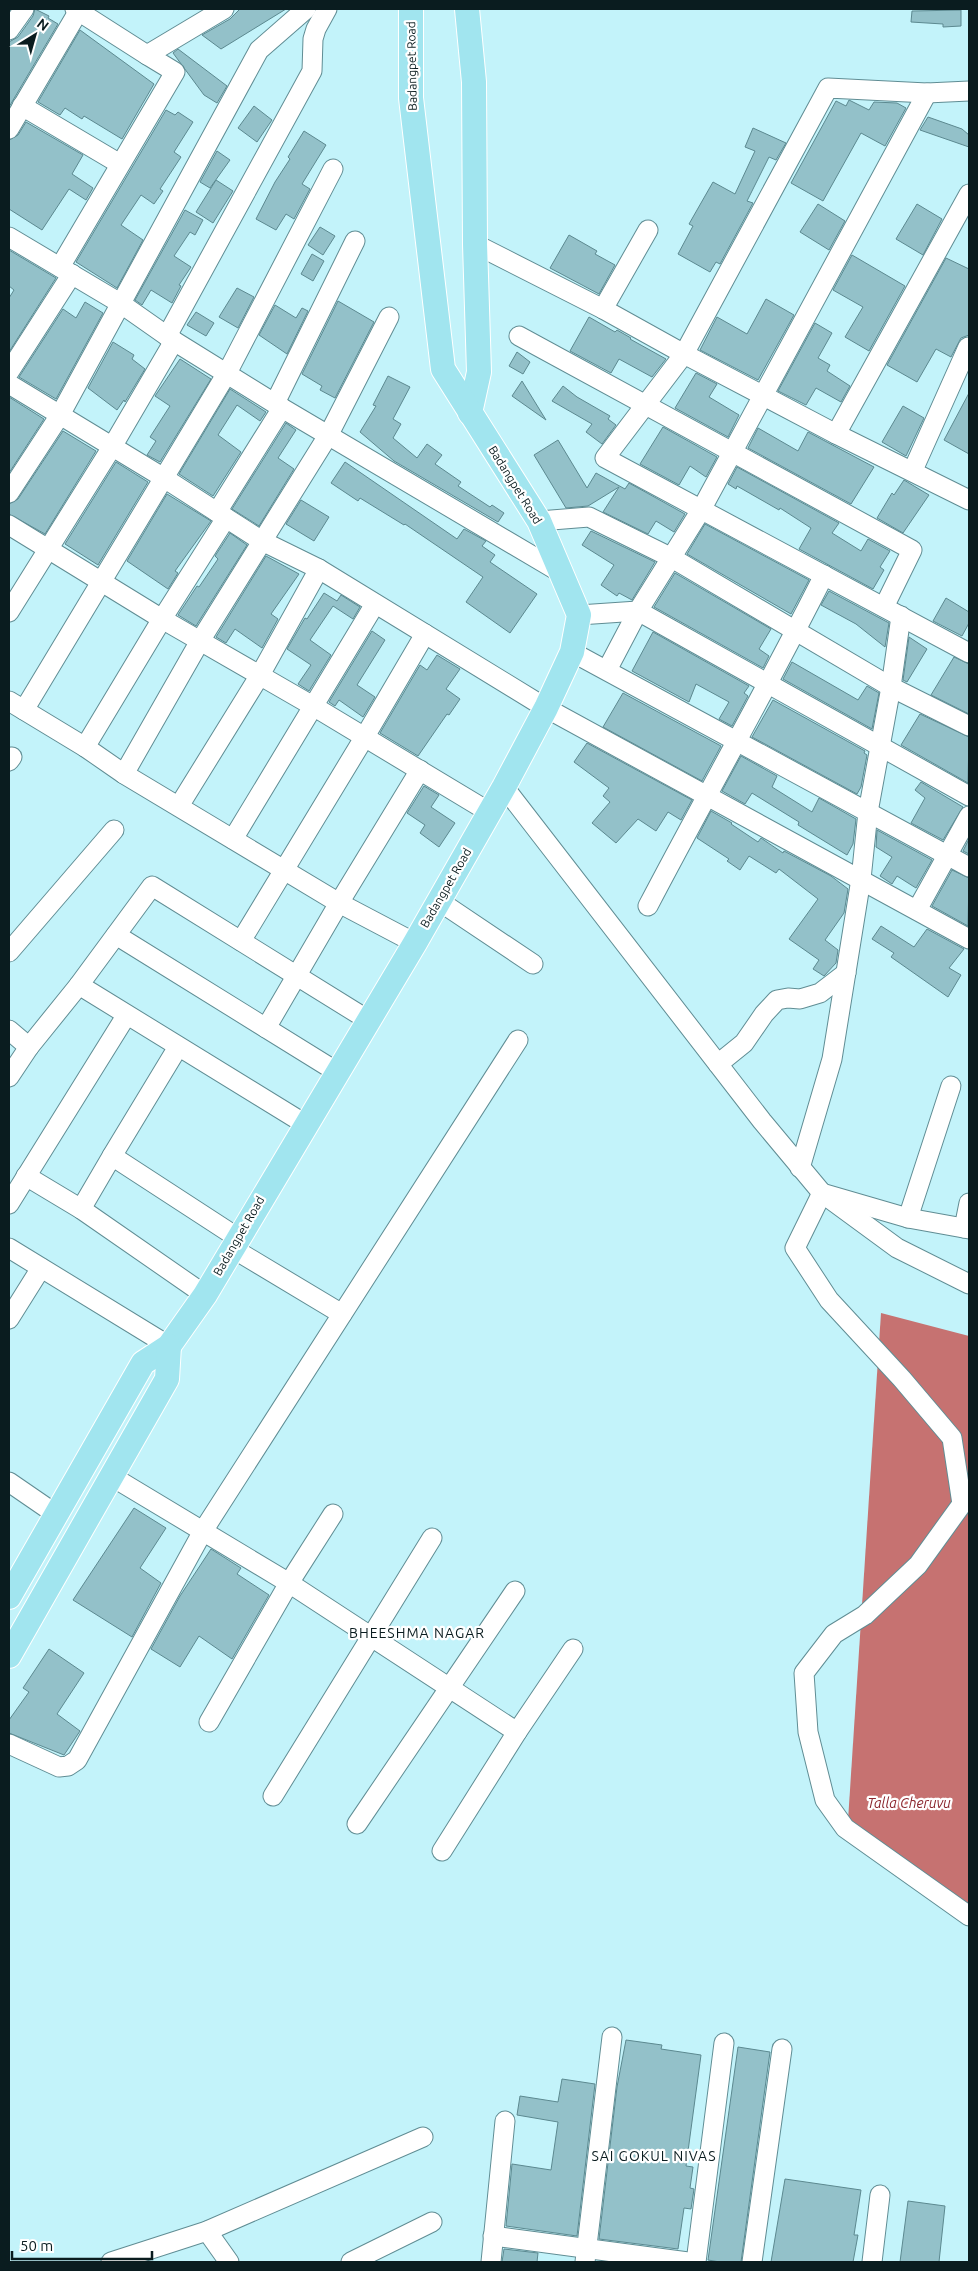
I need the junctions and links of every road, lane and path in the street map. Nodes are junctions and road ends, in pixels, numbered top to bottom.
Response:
1 (24, 9) edge
2 (224, 9) edge
3 (306, 9) edge
4 (327, 9) edge
5 (412, 9) edge
6 (467, 9) edge
7 (79, 10) edge
8 (9, 30) edge
9 (147, 55) junction
10 (969, 91) edge
11 (927, 93) junction
12 (22, 106) junction
13 (9, 129) edge
14 (120, 164) junction
15 (333, 169) dead end
16 (969, 194) edge
17 (648, 230) dead end
18 (10, 241) edge
19 (355, 241) dead end
20 (475, 244) junction
21 (66, 270) junction
22 (120, 303) junction
23 (603, 309) junction
24 (389, 317) dead end
25 (519, 336) dead end
26 (171, 338) junction
27 (968, 347) edge
28 (684, 354) junction
29 (9, 372) edge
30 (227, 373) junction
31 (9, 384) edge
32 (764, 394) junction
33 (647, 405) junction
34 (279, 406) junction
35 (470, 413) junction
36 (60, 416) junction
37 (330, 434) junction
38 (836, 434) junction
39 (112, 447) junction
40 (732, 452) junction
41 (913, 470) junction
42 (164, 478) junction
43 (9, 493) edge
44 (969, 500) edge
45 (701, 510) junction
46 (221, 515) junction
47 (539, 521) junction
48 (9, 525) edge
49 (262, 541) junction
50 (47, 550) junction
51 (672, 558) junction
52 (318, 570) junction
53 (563, 574) junction
54 (824, 575) junction
55 (101, 582) junction
56 (374, 604) junction
57 (884, 607) junction
58 (638, 611) junction
59 (9, 612) edge
60 (579, 614) junction
61 (901, 616) junction
62 (162, 619) junction
63 (796, 632) junction
64 (425, 634) junction
65 (200, 641) junction
66 (572, 652) junction
67 (969, 653) edge
68 (608, 670) junction
69 (260, 675) junction
70 (768, 684) junction
71 (891, 687) junction
72 (16, 706) edge
73 (313, 706) junction
74 (546, 708) junction
75 (969, 726) edge
76 (364, 738) junction
77 (739, 741) junction
78 (85, 747) junction
79 (880, 747) junction
80 (420, 770) junction
81 (124, 774) junction
82 (504, 787) junction
83 (706, 795) junction
84 (969, 796) edge
85 (179, 806) junction
86 (489, 812) junction
87 (868, 812) junction
88 (969, 816) edge
89 (114, 830) dead end
90 (233, 839) junction
91 (948, 856) junction
92 (969, 867) edge
93 (285, 870) junction
94 (861, 879) junction
95 (439, 901) junction
96 (338, 904) junction
97 (648, 906) dead end
98 (917, 910) junction
99 (116, 935) junction
100 (969, 939) edge
101 (241, 941) junction
102 (415, 943) junction
103 (9, 952) edge
104 (533, 964) dead end
105 (846, 973) junction
106 (296, 975) junction
107 (79, 985) junction
108 (126, 1016) junction
109 (368, 1020) junction
110 (266, 1028) junction
111 (9, 1030) edge
112 (518, 1040) dead end
113 (29, 1047) junction
114 (178, 1047) junction
115 (718, 1064) junction
116 (337, 1072) junction
117 (9, 1077) edge
118 (951, 1086) dead end
119 (305, 1124) junction
120 (112, 1156) junction
121 (800, 1168) junction
122 (26, 1176) junction
123 (822, 1194) junction
124 (969, 1203) edge
125 (9, 1204) edge
126 (81, 1209) junction
127 (908, 1218) junction
128 (966, 1228) edge
129 (235, 1243) junction
130 (9, 1248) edge
131 (41, 1268) junction
132 (969, 1284) edge
133 (204, 1295) junction
134 (342, 1314) junction
135 (9, 1319) edge
136 (169, 1346) junction
137 (111, 1476) junction
138 (9, 1482) edge
139 (333, 1514) dead end
140 (57, 1515) junction
141 (204, 1531) junction
142 (432, 1538) dead end
143 (289, 1583) junction
144 (515, 1591) dead end
145 (9, 1597) edge
146 (373, 1636) junction
147 (573, 1649) dead end
148 (9, 1656) edge
149 (448, 1687) junction
150 (209, 1722) dead end
151 (517, 1732) junction
152 (9, 1744) edge
153 (273, 1796) dead end
154 (357, 1824) dead end
155 (442, 1851) dead end
156 (969, 1916) edge
157 (612, 2036) dead end
158 (724, 2043) dead end
159 (782, 2049) dead end
160 (505, 2121) dead end
161 (423, 2137) dead end
162 (880, 2195) dead end
163 (432, 2222) dead end
164 (207, 2231) junction
165 (493, 2236) junction
166 (586, 2256) edge
167 (111, 2262) edge
168 (229, 2262) edge
169 (351, 2262) edge
170 (491, 2262) edge
171 (688, 2262) edge
172 (696, 2262) edge
173 (752, 2262) edge
174 (872, 2262) edge

1 - 8 street
2 - 9 street
3 - 22 street
4 - 26 street
5 - 35 main road, Badangpet Road
6 - 20 main road
7 - 9 street
7 - 12 street
9 - 14 street
10 - 11 street
11 - 28 street
11 - 32 street
12 - 13 street
12 - 14 street
14 - 21 street
15 - 30 street
16 - 38 street
17 - 23 street
18 - 21 street
19 - 34 street
20 - 23 street
20 - 35 main road
21 - 22 street
21 - 29 street
22 - 26 street
22 - 36 street
23 - 28 street
24 - 37 street
25 - 33 street
26 - 30 street
26 - 39 street
27 - 41 street
28 - 32 street
28 - 33 street
30 - 34 street
30 - 42 street
31 - 36 street
32 - 38 street
32 - 40 street
33 - 40 street
33 - 45 street
34 - 37 street
34 - 46 street
35 - 47 main road, Badangpet Road
36 - 39 street
36 - 43 street
37 - 49 street
37 - 53 street
38 - 41 street
39 - 42 street
39 - 50 street
40 - 45 street
40 - 57 street
41 - 44 street
42 - 46 street
42 - 55 street
45 - 51 street
45 - 54 street
46 - 49 street
46 - 62 street
47 - 51 street
47 - 53 main road, Badangpet Road
48 - 50 street
49 - 52 street
49 - 65 street
50 - 55 street
50 - 59 street
51 - 58 street
51 - 63 street
52 - 56 street
52 - 69 street
53 - 60 main road, Badangpet Road
54 - 57 street
54 - 63 street
55 - 62 street
55 - 72 street
56 - 64 street
56 - 73 street
57 - 61 street
58 - 60 street
58 - 68 street
58 - 70 street
60 - 66 main road, Badangpet Road
61 - 67 street
61 - 71 street
62 - 65 street
62 - 78 street
63 - 70 street
63 - 71 street
64 - 74 street
64 - 76 street
65 - 69 street
65 - 81 street
66 - 68 street
66 - 74 main road, Badangpet Road
68 - 77 street
69 - 73 street
69 - 85 street
70 - 77 street
70 - 79 street
71 - 75 street
71 - 79 street
72 - 78 street
73 - 76 street
73 - 90 street
74 - 82 main road, Badangpet Road
74 - 83 street
76 - 80 street
76 - 93 street
77 - 83 street
77 - 87 street
78 - 81 street
79 - 84 street
79 - 87 street
80 - 86 street
80 - 96 street
81 - 85 street
82 - 86 main road, Badangpet Road
82 - 115 street
83 - 94 street
83 - 97 street
85 - 90 street
86 - 95 main road, Badangpet Road
87 - 91 street
87 - 94 street
88 - 91 street
89 - 103 street
90 - 93 street
91 - 92 street
91 - 98 street
93 - 96 street
93 - 101 street
94 - 98 street
94 - 105 street
95 - 102 main road, Badangpet Road
95 - 104 street
96 - 102 street
96 - 106 street
98 - 100 street
99 - 101 street
99 - 107 street
99 - 110 street
101 - 106 street
102 - 109 main road, Badangpet Road
105 - 115 street
105 - 121 street
106 - 109 street
106 - 110 street
107 - 108 street
107 - 113 street
108 - 114 street
108 - 122 street
109 - 116 main road, Badangpet Road
110 - 116 street
111 - 113 street
112 - 134 street
113 - 117 street
114 - 119 street
114 - 120 street
115 - 121 street
116 - 119 main road, Badangpet Road
118 - 127 street
119 - 129 main road, Badangpet Road
120 - 126 street
120 - 129 street
121 - 123 street
122 - 125 street
122 - 126 street
123 - 127 street
123 - 132 street
123 - 156 street
124 - 128 street
126 - 133 street
127 - 128 street
129 - 133 main road, Badangpet Road
129 - 134 street
130 - 131 street
131 - 135 street
131 - 136 street
133 - 136 main road, Badangpet Road
134 - 141 street
136 - 137 main road
136 - 140 main road, Badangpet Road
137 - 141 street
137 - 148 main road
138 - 140 street
139 - 143 street
140 - 145 main road, Badangpet Road
141 - 143 street
141 - 152 street
142 - 146 street
143 - 146 street
143 - 150 street
144 - 149 street
146 - 149 street
146 - 153 street
147 - 151 street
149 - 151 street
149 - 154 street
151 - 155 street
157 - 166 street
158 - 172 street
159 - 173 street
160 - 165 street
161 - 164 street
162 - 174 street
163 - 169 street
164 - 167 street
164 - 168 street
165 - 166 street
165 - 170 street
166 - 171 street

